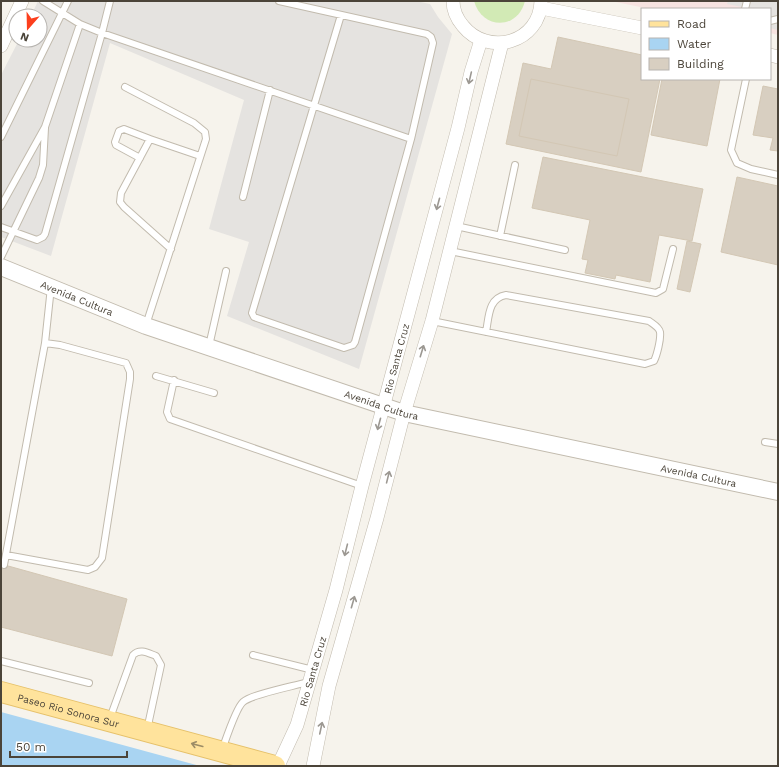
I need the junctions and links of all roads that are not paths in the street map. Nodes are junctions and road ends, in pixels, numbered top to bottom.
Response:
1 (22, 1) edge
2 (43, 1) edge
3 (68, 1) edge
4 (110, 1) edge
5 (278, 1) edge
6 (453, 1) edge
7 (541, 4) edge
8 (62, 13) junction
9 (341, 15) junction
10 (80, 24) junction
11 (641, 28) edge
12 (102, 33) junction
13 (481, 40) junction
14 (502, 43) junction
15 (1, 46) edge
16 (746, 80) edge
17 (125, 87) dead end
18 (270, 90) junction
19 (314, 105) junction
20 (45, 127) junction
21 (1, 136) edge
22 (150, 139) junction
23 (411, 139) junction
24 (200, 156) junction
25 (140, 158) junction
26 (515, 165) dead end
27 (778, 175) edge
28 (243, 197) dead end
29 (1, 206) edge
30 (456, 226) junction
31 (1, 227) edge
32 (13, 231) junction
33 (500, 236) junction
34 (171, 249) junction
35 (673, 249) dead end
36 (565, 250) dead end
37 (450, 251) junction
38 (1, 257) edge
39 (1, 267) edge
40 (226, 271) dead end
41 (51, 287) junction
42 (432, 321) junction
43 (146, 326) junction
44 (486, 332) junction
45 (45, 344) junction
46 (208, 348) junction
47 (156, 376) dead end
48 (174, 380) junction
49 (214, 393) dead end
50 (384, 406) junction
51 (404, 413) junction
52 (765, 442) dead end
53 (778, 444) edge
54 (362, 486) junction
55 (778, 492) edge
56 (6, 555) junction
57 (4, 565) dead end
58 (252, 655) dead end
59 (1, 661) edge
60 (312, 676) junction
61 (89, 683) dead end
62 (1, 692) edge
63 (109, 721) junction
64 (147, 731) junction
65 (221, 752) junction
66 (275, 766) edge
67 (278, 766) edge
68 (313, 766) edge

1 - 15 street
2 - 8 lane
3 - 8 lane
4 - 12 lane
5 - 9 lane
6 - 13 street
7 - 11 street
7 - 14 street
8 - 10 lane
8 - 21 lane
9 - 19 lane
9 - 23 lane
10 - 12 lane
10 - 20 lane
12 - 18 lane
12 - 32 lane
13 - 14 street
13 -> 50 street, Rio Santa Cruz
14 - 30 street, Rio Santa Cruz
16 - 27 lane
17 - 24 lane
18 - 19 lane
18 - 28 lane
19 - 23 lane
19 - 23 lane
20 - 29 lane
20 - 32 lane
22 - 24 lane
22 - 25 lane
22 - 25 lane
24 - 34 lane
25 - 34 lane
26 - 33 lane
30 - 33 lane
30 - 37 street, Rio Santa Cruz
31 - 32 lane
32 - 38 lane
33 - 36 lane
34 - 43 lane
35 - 37 lane
37 - 42 street, Rio Santa Cruz
39 - 41 street, Avenida Cultura
40 - 46 lane
41 - 43 street, Avenida Cultura
41 - 45 lane
42 - 44 lane
51 -> 42 street, Rio Santa Cruz
43 - 46 street, Avenida Cultura
44 - 44 lane
45 - 56 lane
45 - 56 lane
46 - 50 street, Avenida Cultura
47 - 48 lane
48 - 49 lane
48 - 54 lane
50 - 51 street, Avenida Cultura
50 -> 54 street, Rio Santa Cruz
51 - 55 street, Avenida Cultura
68 -> 51 street, Rio Santa Cruz
52 - 53 lane
54 -> 60 street, Rio Santa Cruz
56 - 57 lane
58 - 60 lane
59 - 61 lane
60 - 65 lane
60 - 67 street, Rio Santa Cruz
62 - 63 main road, Paseo Rio Sonora Sur
63 - 64 main road, Paseo Rio Sonora Sur
63 - 64 lane
65 -> 64 main road, Paseo Rio Sonora Sur
65 - 66 main road, Paseo Rio Sonora Sur

